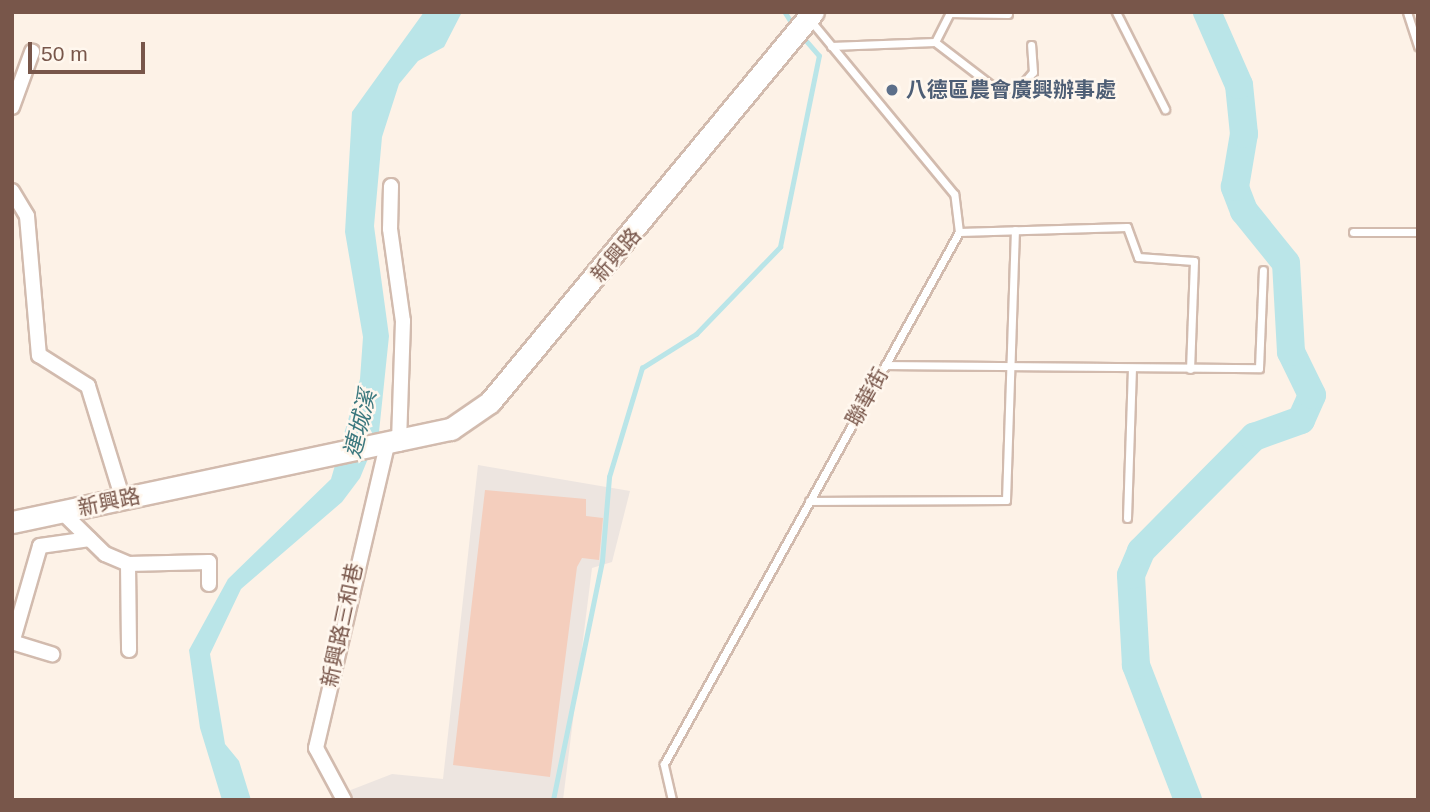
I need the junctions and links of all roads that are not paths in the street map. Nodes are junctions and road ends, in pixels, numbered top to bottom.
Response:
1 (1116, 12) edge
2 (1407, 12) edge
3 (949, 13) edge
4 (1008, 14) dead end
5 (804, 23) edge
6 (935, 42) junction
7 (1031, 45) dead end
8 (831, 46) junction
9 (1418, 46) edge
10 (32, 52) dead end
11 (12, 107) edge
12 (1164, 109) dead end
13 (391, 186) dead end
14 (12, 191) edge
15 (1015, 230) junction
16 (959, 232) junction
17 (1353, 232) dead end
18 (1418, 232) edge
19 (1263, 270) dead end
20 (885, 365) junction
21 (1010, 366) junction
22 (1132, 368) junction
23 (1191, 369) junction
24 (389, 446) junction
25 (123, 500) junction
26 (808, 501) junction
27 (62, 512) junction
28 (1127, 518) dead end
29 (12, 522) edge
30 (90, 539) junction
31 (128, 564) junction
32 (209, 584) dead end
33 (14, 643) edge
34 (129, 650) dead end
35 (52, 654) dead end
36 (344, 800) edge
37 (672, 800) edge

1 - 12 lane
2 - 9 lane
3 - 4 lane
3 - 6 lane
5 - 8 lane
5 - 24 street, 新興路
6 - 7 lane
6 - 8 lane
8 - 16 lane
10 - 11 street
13 - 24 street, 新興路三和巷
14 - 25 street
15 - 16 lane
15 - 21 lane
15 - 23 lane
16 - 20 lane, 聯華街
17 - 18 lane
19 - 23 lane
20 - 21 lane
20 - 26 lane, 聯華街
21 - 22 lane
21 - 26 lane
22 - 23 lane
22 - 28 lane
24 - 25 street, 新興路
24 - 36 street, 新興路三和巷
25 - 27 street, 新興路
26 - 37 lane, 聯華街
27 - 29 street, 新興路
27 - 30 street
30 - 31 street
30 - 33 street
31 - 32 street
31 - 34 street
33 - 35 street

